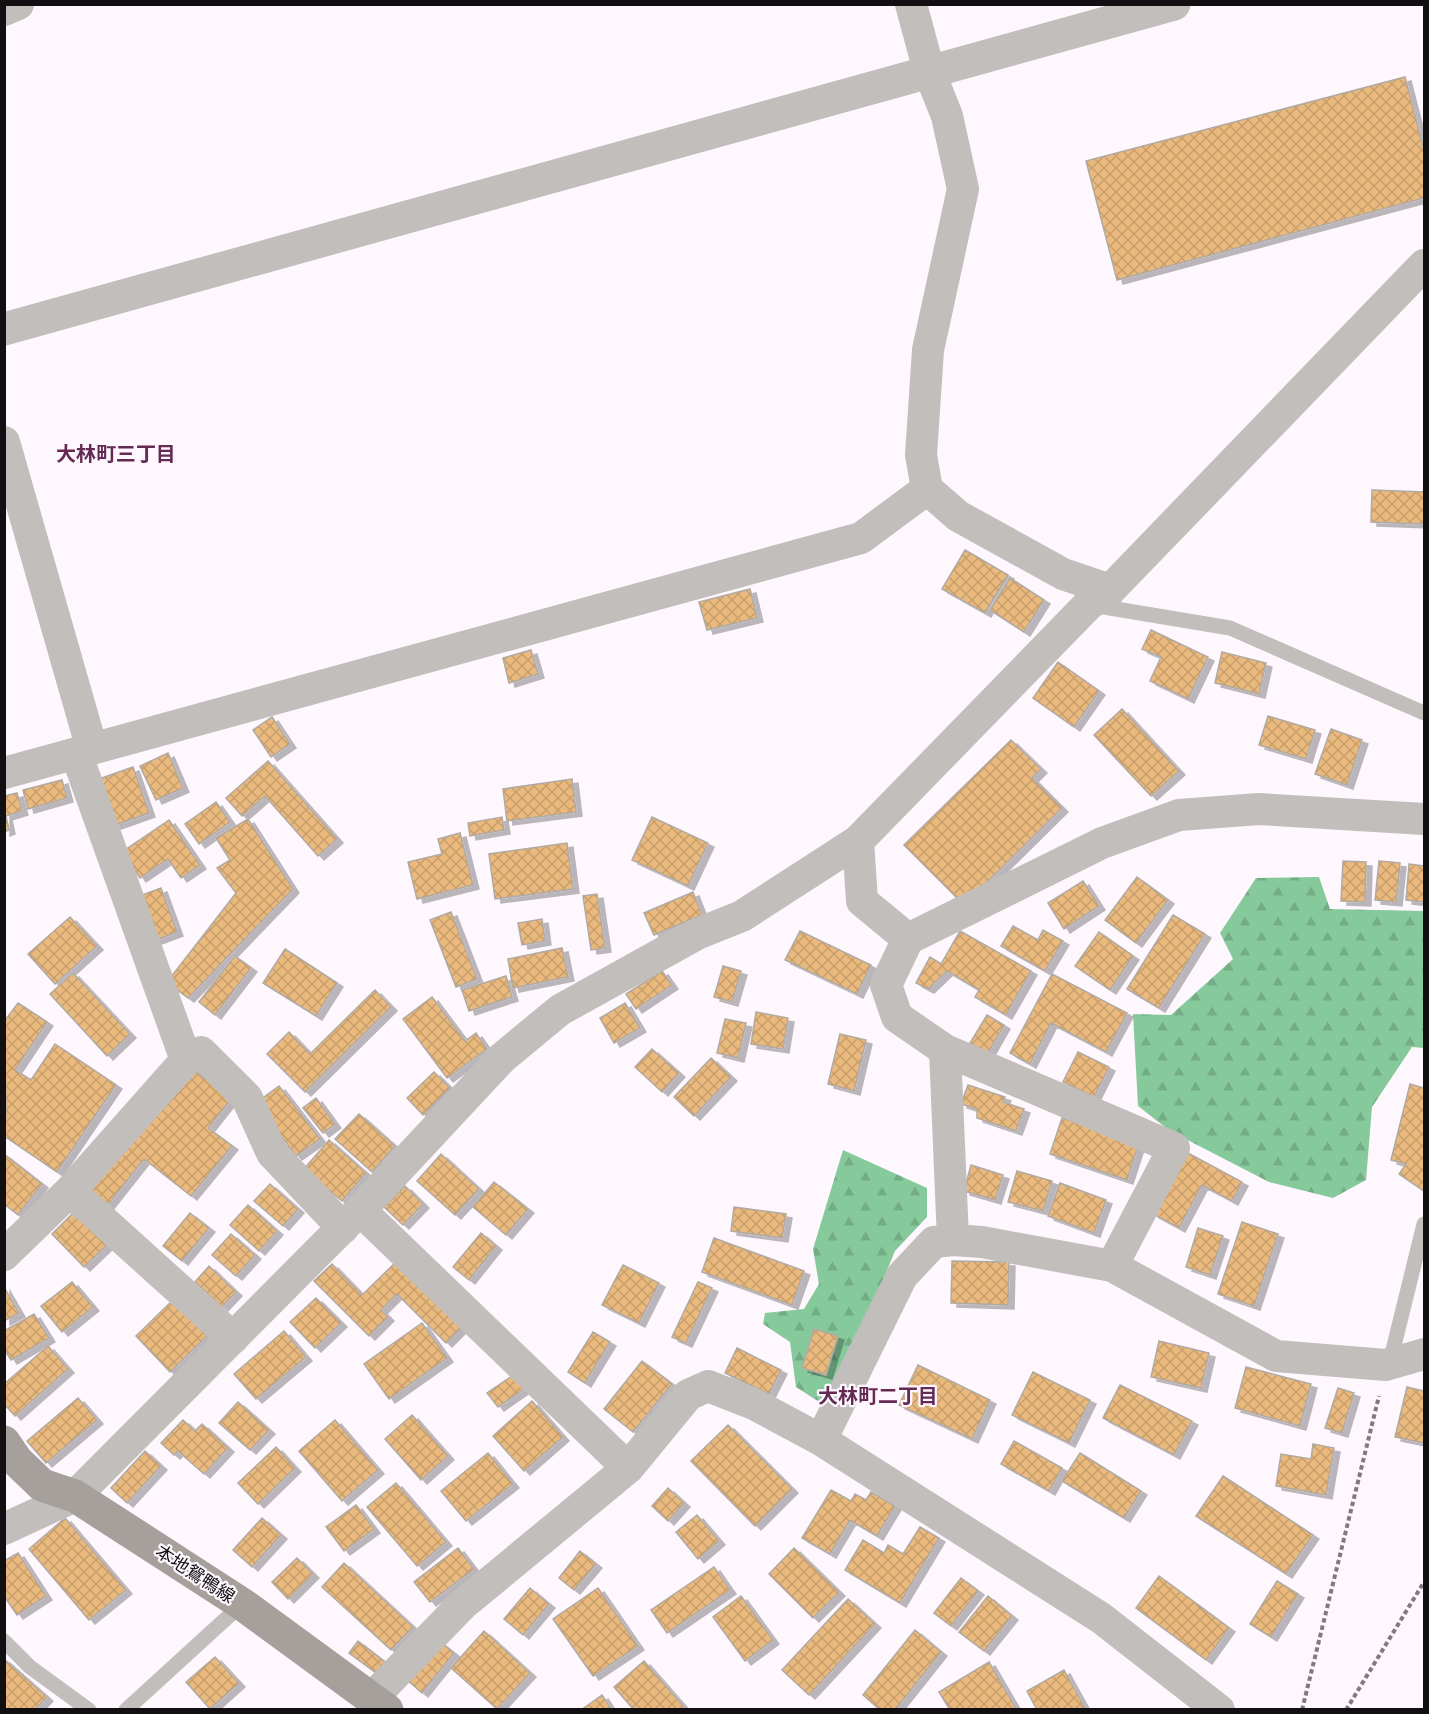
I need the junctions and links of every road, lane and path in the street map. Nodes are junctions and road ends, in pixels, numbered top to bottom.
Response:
1 (18, 4) edge
2 (911, 4) edge
3 (1174, 4) edge
4 (4, 10) edge
5 (929, 71) junction
6 (1425, 265) edge
7 (4, 329) edge
8 (4, 442) edge
9 (927, 489) junction
10 (1100, 597) junction
11 (1425, 713) edge
12 (84, 751) junction
13 (4, 773) edge
14 (1425, 819) edge
15 (858, 841) junction
16 (908, 939) junction
17 (945, 1050) junction
18 (186, 1060) junction
19 (70, 1191) junction
20 (352, 1219) junction
21 (1425, 1224) edge
22 (953, 1240) junction
23 (4, 1256) edge
24 (1112, 1266) junction
25 (233, 1338) junction
26 (1425, 1354) edge
27 (1386, 1365) junction
28 (821, 1440) junction
29 (4, 1442) edge
30 (628, 1468) junction
31 (75, 1496) junction
32 (4, 1529) edge
33 (1425, 1582) edge
34 (242, 1604) junction
35 (4, 1641) edge
36 (380, 1704) edge
37 (89, 1710) edge
38 (126, 1710) edge
39 (1219, 1710) edge
40 (1302, 1710) edge
41 (1346, 1710) edge

1 - 4 street
2 - 5 street
3 - 5 street
5 - 7 street
5 - 9 street
6 - 10 street
8 - 12 street
9 - 10 street
9 - 12 street
10 - 11 lane
10 - 15 street
12 - 13 street
12 - 18 street
14 - 16 street
15 - 16 street
15 - 20 street
16 - 17 street
17 - 22 street
17 - 24 street
18 - 19 street
18 - 20 street
19 - 23 street
19 - 25 street
20 - 25 street
20 - 30 street
21 - 27 lane
22 - 24 street
22 - 28 street
24 - 27 street
25 - 31 street
26 - 27 street
27 - 40 path
28 - 30 street
28 - 39 street
29 - 31 main road, 本地鴛鴨線
30 - 36 street
31 - 32 street
31 - 34 main road, 本地鴛鴨線
33 - 41 path
34 - 36 main road, 本地鴛鴨線
34 - 38 lane
35 - 37 lane

